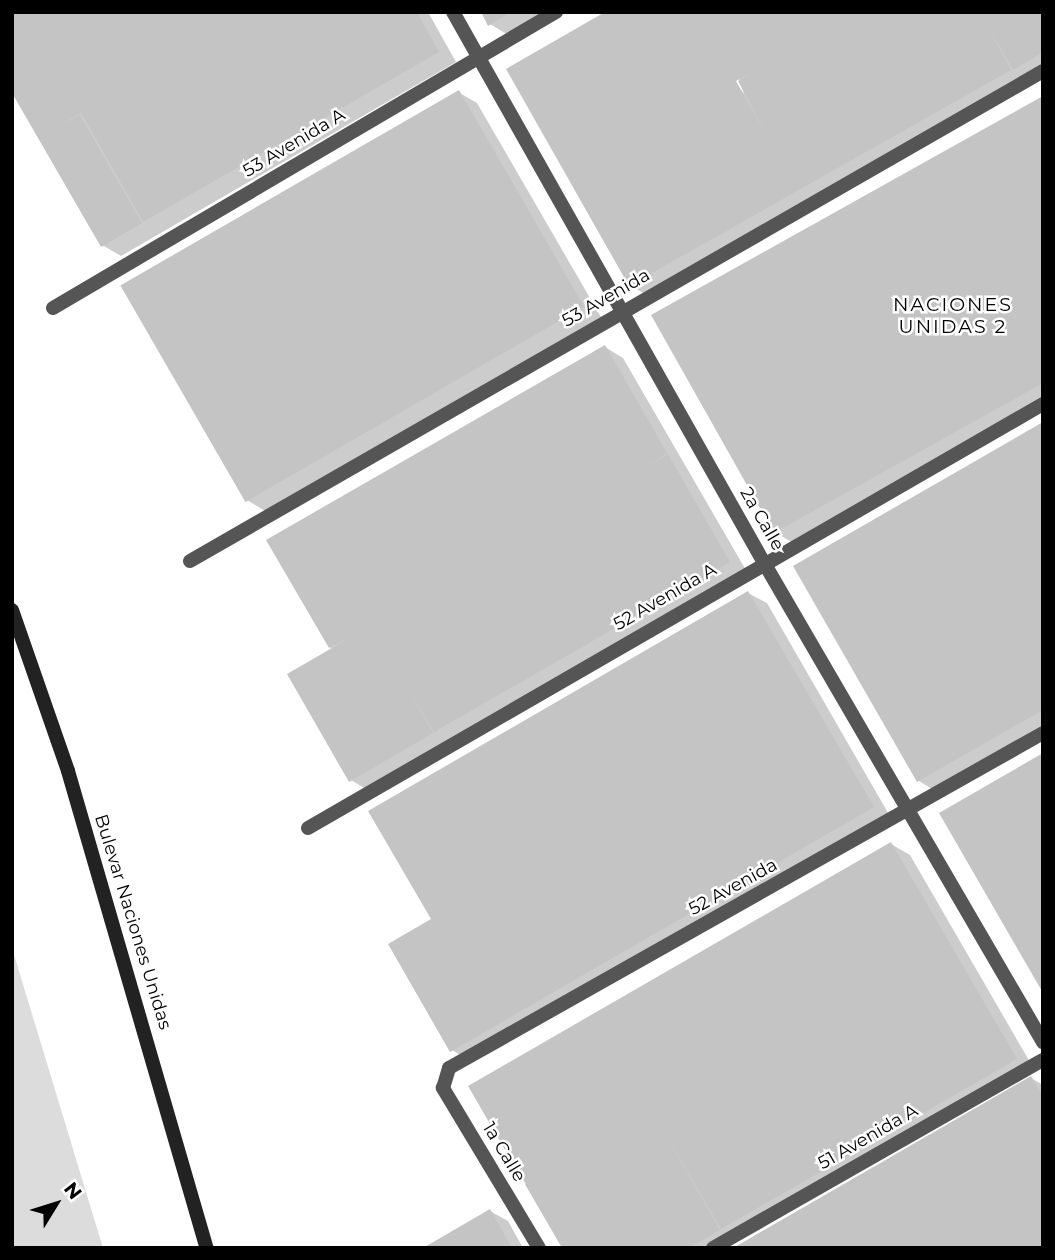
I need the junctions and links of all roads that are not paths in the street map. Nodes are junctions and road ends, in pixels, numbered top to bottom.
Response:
1 (453, 12) edge
2 (556, 12) edge
3 (478, 57) junction
4 (1043, 71) edge
5 (53, 308) dead end
6 (621, 311) junction
7 (1043, 404) edge
8 (190, 561) dead end
9 (763, 561) junction
10 (12, 610) edge
11 (1043, 733) edge
12 (909, 810) junction
13 (309, 828) dead end
14 (1043, 1042) edge
15 (1043, 1060) edge
16 (444, 1075) joint
17 (206, 1248) edge
18 (539, 1248) edge
19 (713, 1248) edge

1 - 3 street, 2a Calle
2 - 3 street, 53 Avenida A
3 - 5 street, 53 Avenida A
3 - 6 street, 2a Calle
4 - 6 street, 53 Avenida
6 - 8 street, 53 Avenida
6 - 9 street, 2a Calle
7 - 9 street, 52 Avenida A
9 - 12 street, 2a Calle
9 - 13 street, 52 Avenida A
10 - 17 main road, Bulevar Naciones Unidas
11 - 12 street, 52 Avenida
12 - 14 street, 2a Calle
12 - 16 street, 52 Avenida
15 - 19 street, 51 Avenida A
16 - 18 street, 1a Calle

